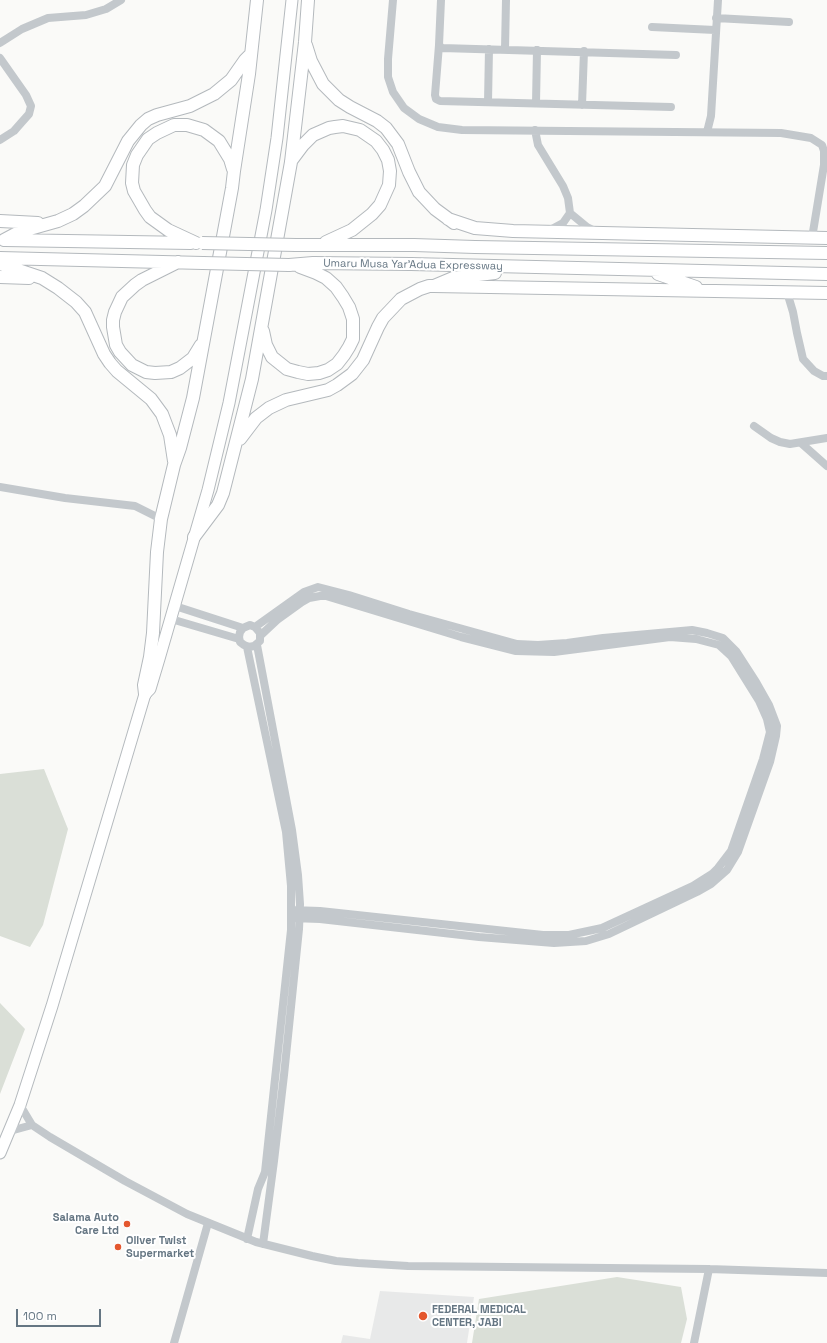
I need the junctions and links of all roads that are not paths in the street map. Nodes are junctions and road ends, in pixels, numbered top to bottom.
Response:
1 (121, 0) edge
2 (257, 0) edge
3 (292, 0) edge
4 (308, 0) edge
5 (393, 0) edge
6 (441, 0) edge
7 (506, 0) edge
8 (718, 0) edge
9 (716, 18) junction
10 (789, 22) dead end
11 (652, 27) dead end
12 (716, 30) junction
13 (305, 42) junction
14 (0, 43) edge
15 (439, 45) junction
16 (489, 49) junction
17 (505, 49) junction
18 (537, 50) junction
19 (584, 51) junction
20 (251, 54) junction
21 (676, 54) dead end
22 (0, 58) edge
23 (488, 102) junction
24 (536, 103) junction
25 (582, 105) junction
26 (671, 107) dead end
27 (535, 130) junction
28 (707, 132) junction
29 (0, 140) edge
30 (291, 162) junction
31 (234, 171) junction
32 (570, 213) junction
33 (448, 220) junction
34 (0, 221) edge
35 (45, 224) junction
36 (544, 232) junction
37 (600, 233) junction
38 (707, 235) junction
39 (812, 238) junction
40 (827, 238) edge
41 (2, 240) edge
42 (199, 243) junction
43 (323, 244) junction
44 (524, 248) junction
45 (644, 250) junction
46 (827, 253) edge
47 (0, 258) edge
48 (178, 262) junction
49 (0, 264) edge
50 (293, 265) junction
51 (527, 268) junction
52 (648, 270) junction
53 (827, 274) edge
54 (0, 277) edge
55 (48, 282) junction
56 (434, 286) junction
57 (705, 290) junction
58 (787, 292) junction
59 (827, 293) edge
60 (262, 326) junction
61 (204, 340) junction
62 (827, 376) edge
63 (754, 426) dead end
64 (827, 438) edge
65 (801, 443) junction
66 (235, 447) junction
67 (174, 465) junction
68 (827, 466) edge
69 (0, 487) edge
70 (161, 519) junction
71 (194, 537) junction
72 (347, 599) junction
73 (175, 606) junction
74 (171, 619) junction
75 (255, 627) junction
76 (243, 628) junction
77 (261, 635) junction
78 (706, 637) junction
79 (239, 639) junction
80 (257, 645) junction
81 (247, 646) junction
82 (146, 694) junction
83 (266, 717) junction
84 (299, 896) junction
85 (320, 911) junction
86 (295, 914) junction
87 (313, 919) junction
88 (299, 929) junction
89 (20, 1105) junction
90 (32, 1125) junction
91 (10, 1131) junction
92 (0, 1153) edge
93 (258, 1190) junction
94 (270, 1191) junction
95 (254, 1209) junction
96 (268, 1211) junction
97 (208, 1223) junction
98 (247, 1239) junction
99 (263, 1244) junction
100 (709, 1270) junction
101 (827, 1273) edge
102 (174, 1343) edge
103 (694, 1343) edge

1 - 14 street
2 - 20 highway
3 - 71 main road
4 - 13 highway
5 - 27 street
6 - 15 street
7 - 17 street
8 - 9 street
9 - 10 street
9 - 12 street
11 - 12 street
12 - 28 street
13 - 30 highway
13 - 33 highway
15 - 16 street
15 - 23 street
16 - 17 street
16 - 23 street
17 - 18 street
18 - 19 street
18 - 24 street
19 - 21 street
19 - 25 street
20 - 31 highway
20 - 35 highway
22 - 29 street
23 - 24 street
24 - 25 street
25 - 26 street
27 - 28 street
27 - 32 street
28 - 39 street
30 - 43 highway
30 - 60 highway
31 - 42 highway
31 - 61 highway
32 - 36 street
32 - 37 street
33 - 36 highway
33 - 44 highway
34 - 35 highway
35 - 41 highway
36 - 37 highway
37 - 38 highway
38 - 39 highway
38 - 45 highway
39 - 40 highway
41 - 42 highway, Umaru Musa Yar'Adua Expressway
42 - 43 highway, Umaru Musa Yar'Adua Expressway, bridge
43 - 44 highway, Umaru Musa Yar'Adua Expressway
44 - 45 highway, Umaru Musa Yar'Adua Expressway
45 - 46 highway, Umaru Musa Yar'Adua Expressway
47 - 48 highway, Umaru Musa Yar'Adua Expressway
48 - 50 highway, Umaru Musa Yar'Adua Expressway, bridge
48 - 61 highway
49 - 55 highway
50 - 51 highway, Umaru Musa Yar'Adua Expressway
50 - 60 highway
51 - 52 highway, Umaru Musa Yar'Adua Expressway
51 - 56 highway
52 - 53 highway, Umaru Musa Yar'Adua Expressway
52 - 57 highway
54 - 55 highway
55 - 67 highway
56 - 57 highway, Umaru Musa Yar'Adua Expressway
56 - 66 highway
57 - 58 highway, Umaru Musa Yar'Adua Expressway
58 - 59 highway, Umaru Musa Yar'Adua Expressway
58 - 62 street
60 - 66 highway
61 - 67 highway
63 - 65 street
64 - 65 street
65 - 68 street
66 - 71 highway
67 - 70 highway
69 - 70 street
70 - 82 highway
71 - 73 main road
72 - 75 street
72 - 77 street
72 - 78 street
73 - 74 main road
73 - 76 street
74 - 79 street
74 - 82 main road
75 - 76 street
75 - 77 street
76 - 79 street
77 - 80 street
78 - 85 street
78 - 87 street
79 - 81 street
80 - 81 street
80 - 83 street
81 - 83 street
82 - 89 main road
83 - 84 street
83 - 86 street
84 - 85 street
84 - 86 street
85 - 86 street
86 - 87 street
86 - 88 street
86 - 93 street
87 - 88 street
88 - 94 street
89 - 90 street
89 - 91 main road
90 - 91 street
90 - 97 street
91 - 92 main road
93 - 94 street
93 - 95 street
94 - 96 street
95 - 96 street
95 - 98 street
96 - 99 street
97 - 98 street
97 - 102 street
98 - 99 street
99 - 100 street
100 - 101 street
100 - 103 street

